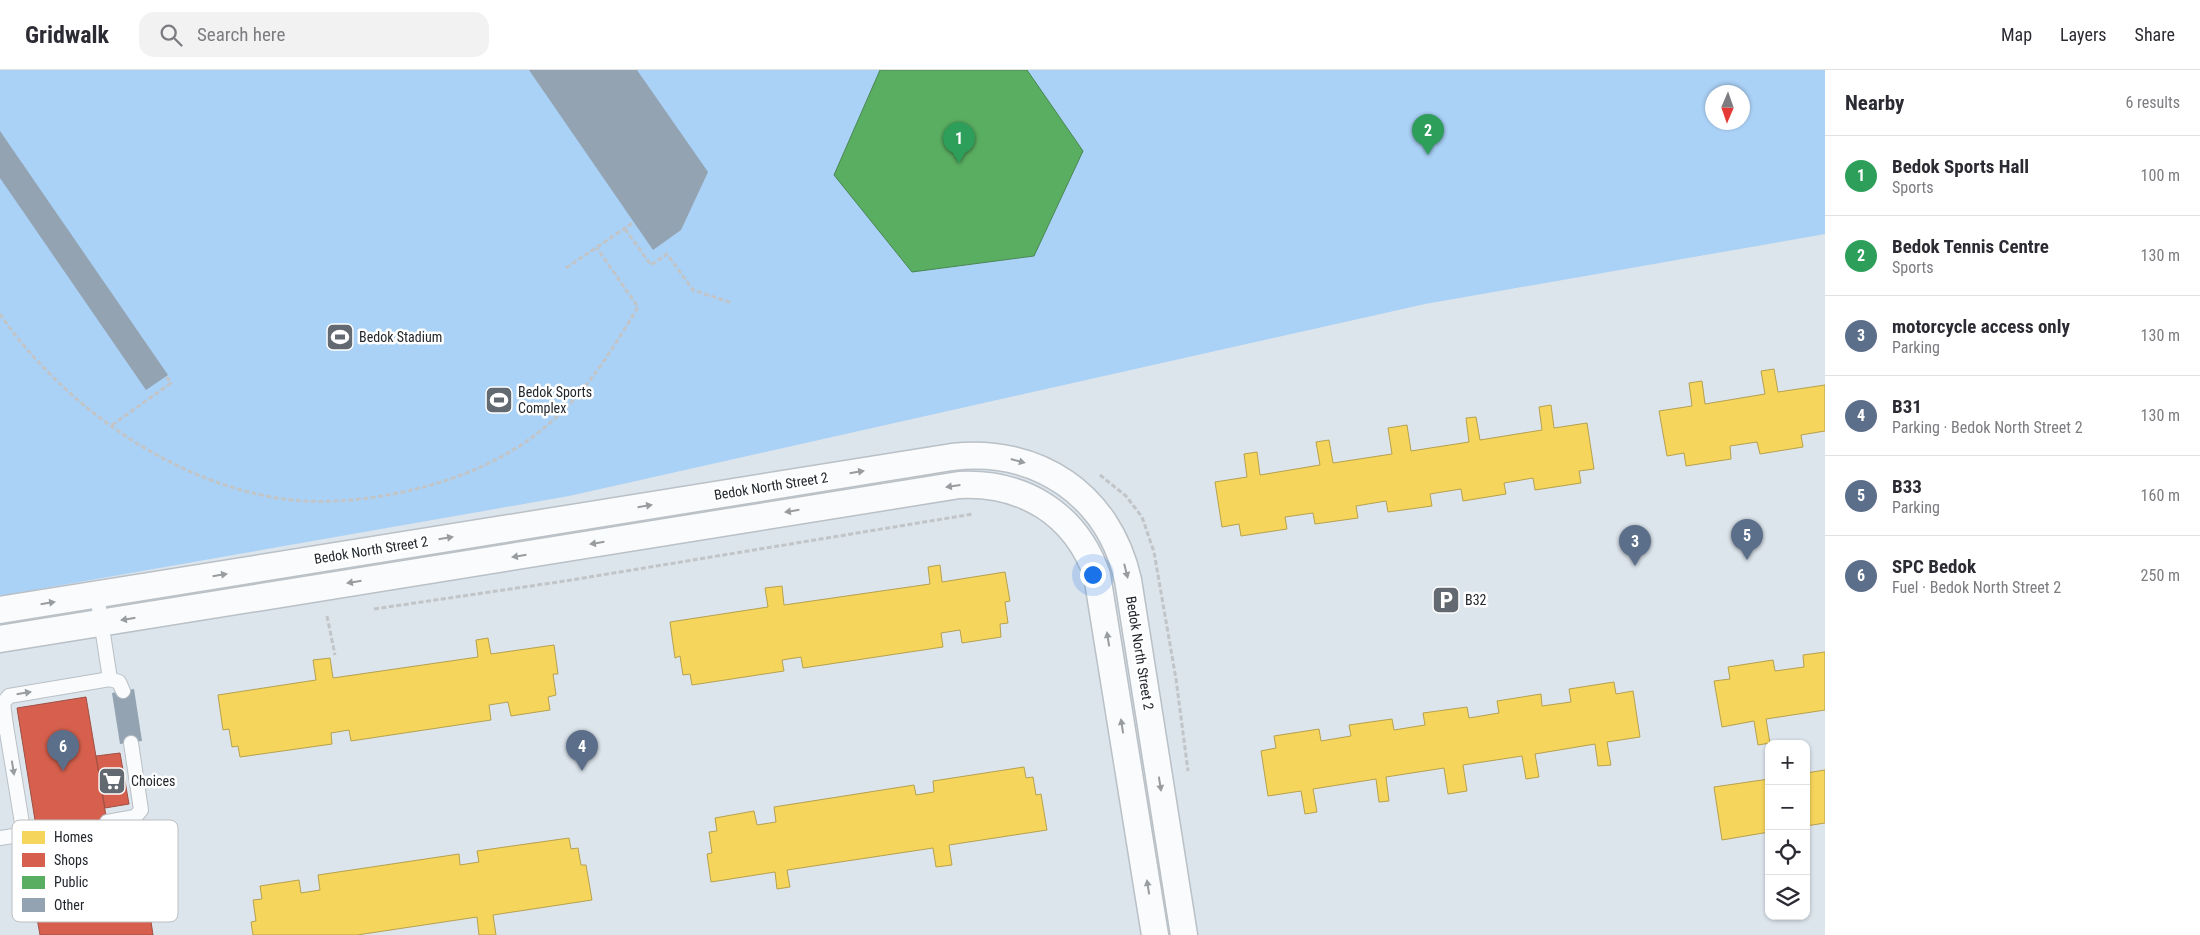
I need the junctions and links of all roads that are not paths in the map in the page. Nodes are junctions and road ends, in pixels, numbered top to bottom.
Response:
1 (97, 595) junction
2 (0, 610) edge
3 (101, 623) junction
4 (0, 640) edge
5 (110, 679) junction
6 (123, 691) dead end
7 (3, 727) edge
8 (131, 742) dead end
9 (27, 820) edge
10 (119, 820) edge
11 (1155, 935) edge
12 (1184, 935) edge

2 -> 1 street, Bedok North Street 2
1 - 3 lane
1 -> 12 street, Bedok North Street 2
3 - 4 street, Bedok North Street 2
3 - 5 lane
11 -> 3 street, Bedok North Street 2
5 - 6 lane
7 -> 5 lane
7 -> 9 lane
8 - 10 lane

